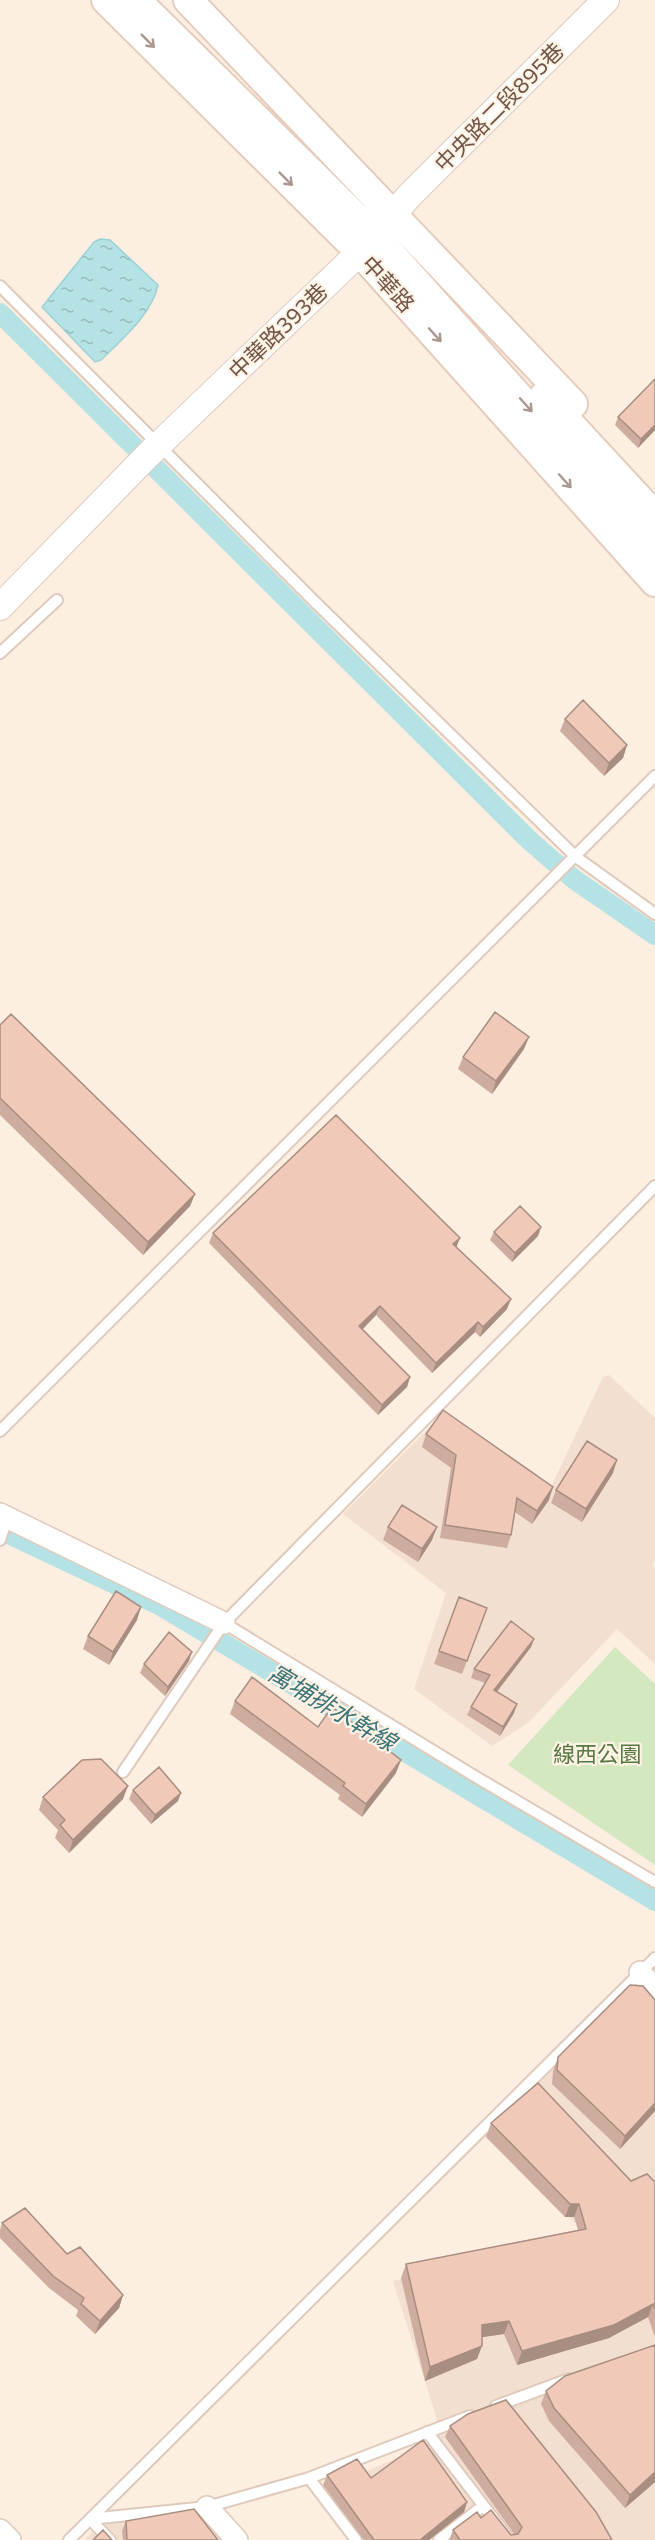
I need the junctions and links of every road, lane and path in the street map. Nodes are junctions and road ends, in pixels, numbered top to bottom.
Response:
1 (106, 0) edge
2 (136, 0) edge
3 (164, 0) edge
4 (188, 0) edge
5 (606, 0) edge
6 (379, 232) junction
7 (0, 286) edge
8 (153, 451) junction
9 (655, 490) edge
10 (655, 516) edge
11 (655, 549) edge
12 (655, 582) edge
13 (57, 600) dead end
14 (0, 607) edge
15 (0, 653) edge
16 (655, 777) edge
17 (576, 857) junction
18 (655, 914) edge
19 (655, 1186) edge
20 (0, 1431) edge
21 (4, 1515) edge
22 (0, 1540) edge
23 (224, 1623) junction
24 (123, 1772) dead end
25 (655, 1882) edge
26 (648, 1965) edge
27 (655, 1989) edge
28 (584, 2374) edge
29 (428, 2432) junction
30 (309, 2478) junction
31 (483, 2506) junction
32 (207, 2507) junction
33 (90, 2519) junction
34 (0, 2530) edge
35 (10, 2540) edge
36 (69, 2540) edge
37 (110, 2540) edge
38 (237, 2540) edge
39 (356, 2540) edge
40 (439, 2540) edge
41 (510, 2540) edge

1 -> 6 main road, 中華路
2 - 6 main road, 中華路
3 - 6 main road, 中華路
4 - 6 main road, 中華路
5 - 6 street, 中央路二段895巷
6 - 8 street, 中華路393巷
6 - 9 main road, 中華路
6 - 10 main road, 中華路
6 -> 11 main road, 中華路
6 -> 12 main road, 中華路
7 - 8 lane
8 - 14 street, 中華路393巷
8 - 17 lane
13 - 15 lane
16 - 17 lane
17 - 18 lane
17 - 20 lane
19 - 23 lane
21 - 22 lane
21 - 23 street
23 - 24 lane
23 - 25 lane
26 - 27 street
26 - 33 lane
28 - 29 lane
29 - 30 lane
29 - 31 lane
30 - 32 lane
30 - 39 lane
31 - 40 lane
31 - 41 lane
32 - 33 lane
32 - 38 street
33 - 36 lane
33 - 37 lane
34 - 35 street

